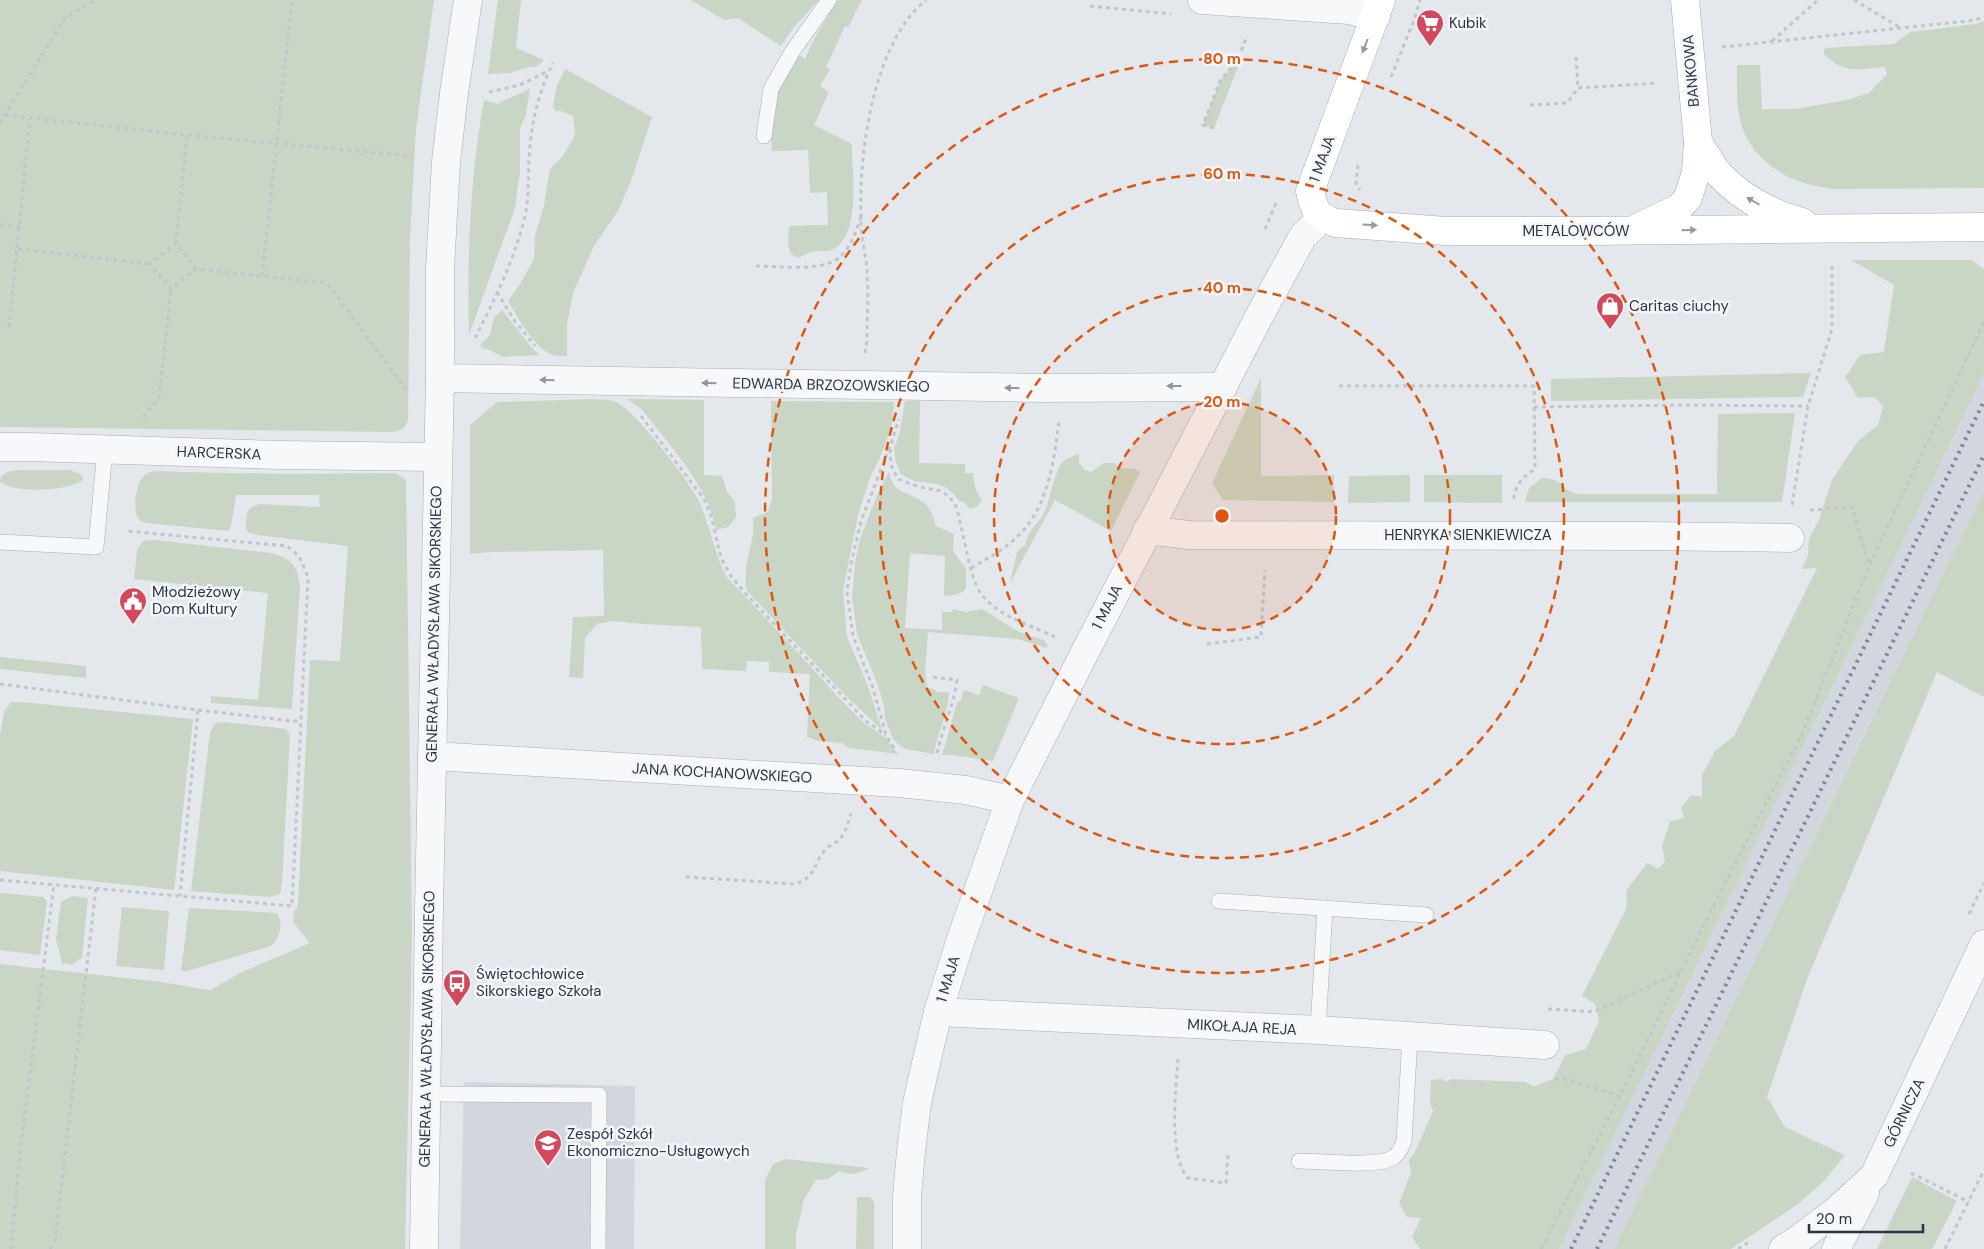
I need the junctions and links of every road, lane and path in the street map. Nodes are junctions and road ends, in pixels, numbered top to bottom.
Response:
1 (95, 0) edge
2 (292, 0) edge
3 (468, 0) edge
4 (829, 0) edge
5 (926, 0) edge
6 (1202, 0) edge
7 (1420, 0) edge
8 (1685, 0) edge
9 (1818, 0) edge
10 (1854, 0) edge
11 (1378, 8) edge
12 (1984, 16) edge
13 (1901, 28) junction
14 (1250, 29) dead end
15 (1772, 41) junction
16 (1689, 50) junction
17 (1576, 57) dead end
18 (552, 63) dead end
19 (549, 70) junction
20 (1664, 82) dead end
21 (1389, 83) dead end
22 (1578, 88) junction
23 (454, 93) junction
24 (1530, 105) dead end
25 (4, 115) junction
26 (30, 118) junction
27 (0, 122) edge
28 (1214, 128) dead end
29 (187, 135) junction
30 (764, 136) dead end
31 (1698, 142) junction
32 (277, 144) junction
33 (399, 154) dead end
34 (1359, 163) dead end
35 (1364, 193) dead end
36 (1277, 200) dead end
37 (862, 214) junction
38 (1322, 218) junction
39 (0, 225) edge
40 (1984, 227) edge
41 (20, 228) junction
42 (1831, 228) junction
43 (1265, 231) dead end
44 (1623, 231) junction
45 (176, 243) junction
46 (18, 249) junction
47 (1832, 256) dead end
48 (150, 264) junction
49 (756, 266) dead end
50 (196, 269) junction
51 (262, 276) junction
52 (171, 289) junction
53 (497, 292) junction
54 (1984, 322) edge
55 (9, 327) dead end
56 (540, 350) dead end
57 (440, 378) junction
58 (857, 385) junction
59 (1338, 386) dead end
60 (1223, 387) junction
61 (1061, 388) junction
62 (409, 394) dead end
63 (159, 398) dead end
64 (1808, 406) junction
65 (1534, 407) junction
66 (639, 414) dead end
67 (899, 418) dead end
68 (0, 447) edge
69 (890, 448) junction
70 (105, 449) junction
71 (437, 457) junction
72 (1514, 503) dead end
73 (1808, 510) dead end
74 (1791, 511) dead end
75 (98, 528) junction
76 (1147, 530) junction
77 (1790, 538) dead end
78 (0, 542) edge
79 (1869, 566) junction
80 (971, 568) junction
81 (1265, 569) dead end
82 (1207, 644) dead end
83 (1084, 654) junction
84 (933, 677) dead end
85 (0, 684) edge
86 (198, 710) junction
87 (301, 722) junction
88 (886, 735) junction
89 (940, 741) dead end
90 (899, 752) dead end
91 (432, 756) junction
92 (1010, 800) junction
93 (851, 812) dead end
94 (686, 876) dead end
95 (0, 880) edge
96 (1984, 883) edge
97 (54, 884) junction
98 (96, 888) junction
99 (180, 896) junction
100 (1220, 901) dead end
101 (1325, 908) junction
102 (1426, 915) dead end
103 (1968, 916) dead end
104 (1984, 944) edge
105 (1682, 971) junction
106 (1540, 1009) dead end
107 (938, 1012) junction
108 (1318, 1030) junction
109 (1410, 1037) junction
110 (1546, 1046) dead end
111 (1178, 1059) dead end
112 (1565, 1079) dead end
113 (426, 1094) junction
114 (1620, 1096) junction
115 (1228, 1154) dead end
116 (1299, 1160) dead end
117 (1984, 1170) edge
118 (1909, 1172) dead end
119 (1874, 1176) junction
120 (1969, 1202) junction
121 (1751, 1241) dead end
122 (12, 1249) edge
123 (50, 1249) edge
124 (424, 1249) edge
125 (598, 1249) edge
126 (907, 1249) edge
127 (1542, 1249) edge
128 (1738, 1249) edge
129 (1783, 1249) edge
130 (1836, 1249) edge
131 (1945, 1249) edge

1 - 25 path
2 - 32 path
3 - 23 street, GENERAŁA WŁADYSŁAWA SIKORSKIEGO
4 - 30 lane
5 - 37 path
6 - 11 street
7 - 21 path
8 - 16 street, BANKOWA
9 - 15 path
10 - 13 path
11 -> 38 street, 1 MAJA
12 - 13 path
13 - 15 path
14 - 28 path
15 - 16 path
16 - 31 street, BANKOWA
17 - 22 path
18 - 19 path
19 - 23 path
19 - 53 path
20 - 22 path
22 - 24 path
23 - 57 street, GENERAŁA WŁADYSŁAWA SIKORSKIEGO
25 - 26 path
25 - 27 path
26 - 29 path
26 - 41 path
29 - 32 path
29 - 45 path
42 -> 31 street, METALOWCÓW
31 - 44 street, BANKOWA
32 - 33 path
32 - 51 path
34 - 35 path
36 - 43 path
37 - 49 path
37 - 58 path
38 -> 44 street, METALOWCÓW
38 - 60 street, 1 MAJA
39 - 41 path
40 - 42 street, METALOWCÓW
41 - 46 path
44 -> 42 street, METALOWCÓW
45 - 48 path
45 - 50 path
46 - 48 path
46 - 55 path
47 - 64 path
48 - 52 path
50 - 51 path
50 - 52 path
51 - 62 path
52 - 63 path
53 - 56 path
53 - 57 path
54 - 79 path
58 -> 57 street, EDWARDA BRZOZOWSKIEGO
57 - 71 street, GENERAŁA WŁADYSŁAWA SIKORSKIEGO
61 -> 58 street, EDWARDA BRZOZOWSKIEGO
59 - 65 path
60 -> 61 street, EDWARDA BRZOZOWSKIEGO
60 - 76 street, 1 MAJA
61 - 80 path
64 - 65 path
64 - 74 path
65 - 72 path
66 - 88 path
67 - 69 path
68 - 70 street, HARCERSKA
69 - 80 path
69 - 88 path
70 - 71 street, HARCERSKA
70 - 75 lane
71 - 91 street, GENERAŁA WŁADYSŁAWA SIKORSKIEGO
73 - 79 path
75 - 78 lane
75 - 87 path
76 - 77 street, HENRYKA SIENKIEWICZA
76 - 83 street, 1 MAJA
79 - 105 path
80 - 83 path
81 - 82 path
83 - 92 street, 1 MAJA
84 - 89 path
85 - 86 path
86 - 87 path
86 - 99 path
87 - 99 path
88 - 90 path
91 - 92 street, JANA KOCHANOWSKIEGO
91 - 113 street, GENERAŁA WŁADYSŁAWA SIKORSKIEGO
92 - 107 street, 1 MAJA
93 - 94 path
95 - 97 path
96 - 103 path
97 - 98 path
97 - 122 path
98 - 99 path
98 - 123 path
100 - 101 lane
101 - 102 lane
101 - 108 lane
104 - 119 street, GÓRNICZA
105 - 106 path
105 - 114 path
107 - 108 street, MIKOŁAJA REJA
107 - 126 street, 1 MAJA
108 - 109 street, MIKOŁAJA REJA
109 - 110 street, MIKOŁAJA REJA
109 - 116 lane
111 - 115 path
112 - 114 path
113 - 124 street, GENERAŁA WŁADYSŁAWA SIKORSKIEGO
113 - 125 lane
114 - 127 path
117 - 120 path
118 - 120 path
119 - 129 street, GÓRNICZA
119 - 130 street
120 - 131 path
121 - 128 path

